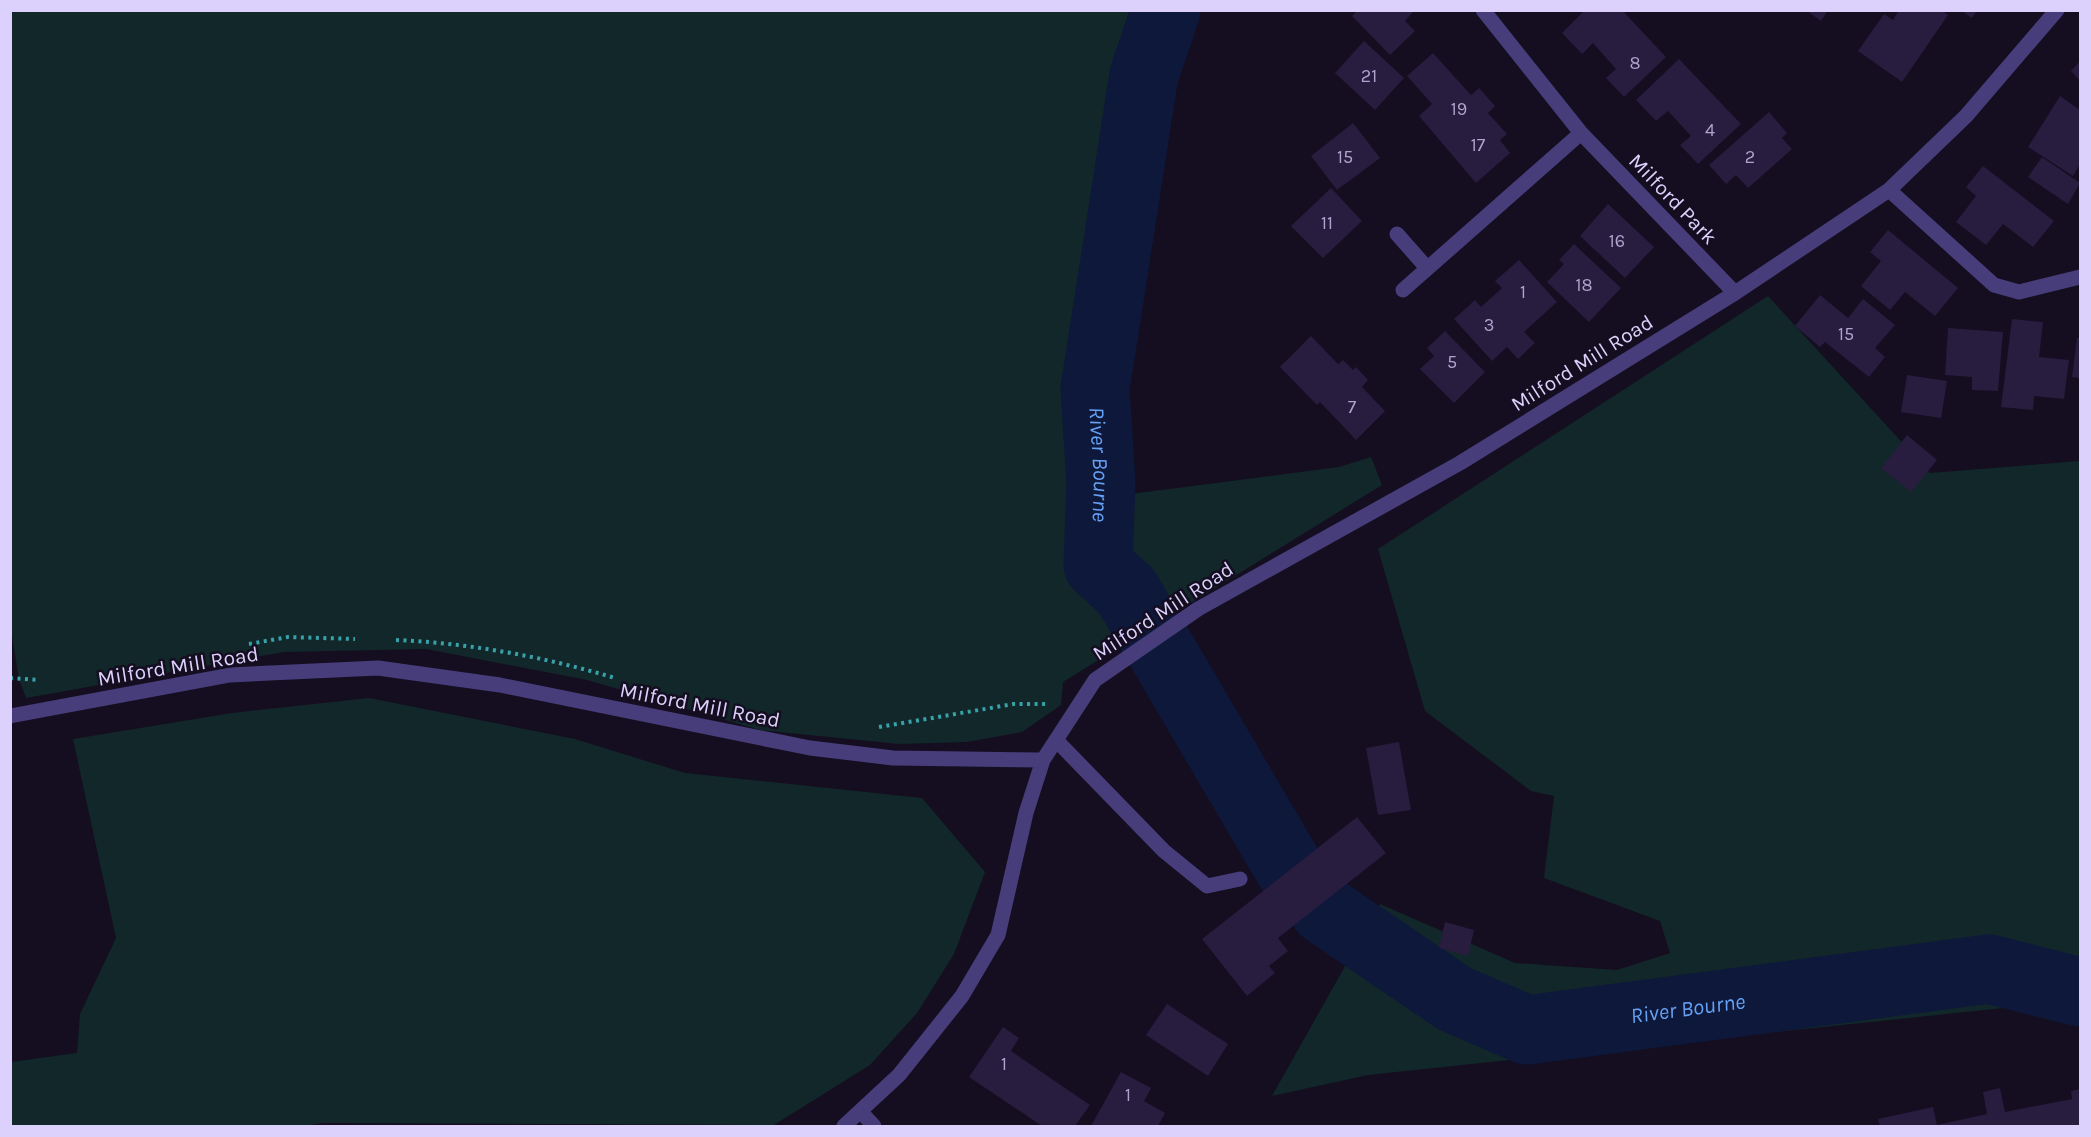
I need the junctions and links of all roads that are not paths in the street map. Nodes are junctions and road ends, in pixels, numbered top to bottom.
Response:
1 (1484, 10) edge
2 (2057, 10) edge
3 (1581, 133) junction
4 (1889, 190) junction
5 (1397, 234) dead end
6 (1427, 268) junction
7 (2080, 277) edge
8 (1403, 290) dead end
9 (1735, 293) junction
10 (14, 715) edge
11 (1056, 740) junction
12 (1043, 760) junction
13 (1240, 879) dead end
14 (861, 1112) junction
15 (844, 1126) edge
16 (874, 1126) edge

1 - 3 street, Milford Park
2 - 4 street, Milford Mill Road
3 - 6 street
3 - 9 street, Milford Park
4 - 7 street
4 - 9 street, Milford Mill Road
5 - 6 street
6 - 8 street
9 - 11 street, Milford Mill Road
10 - 12 street, Milford Mill Road
11 - 12 street, Milford Mill Road
11 - 13 street
12 - 14 street
14 - 15 street
14 - 16 street

